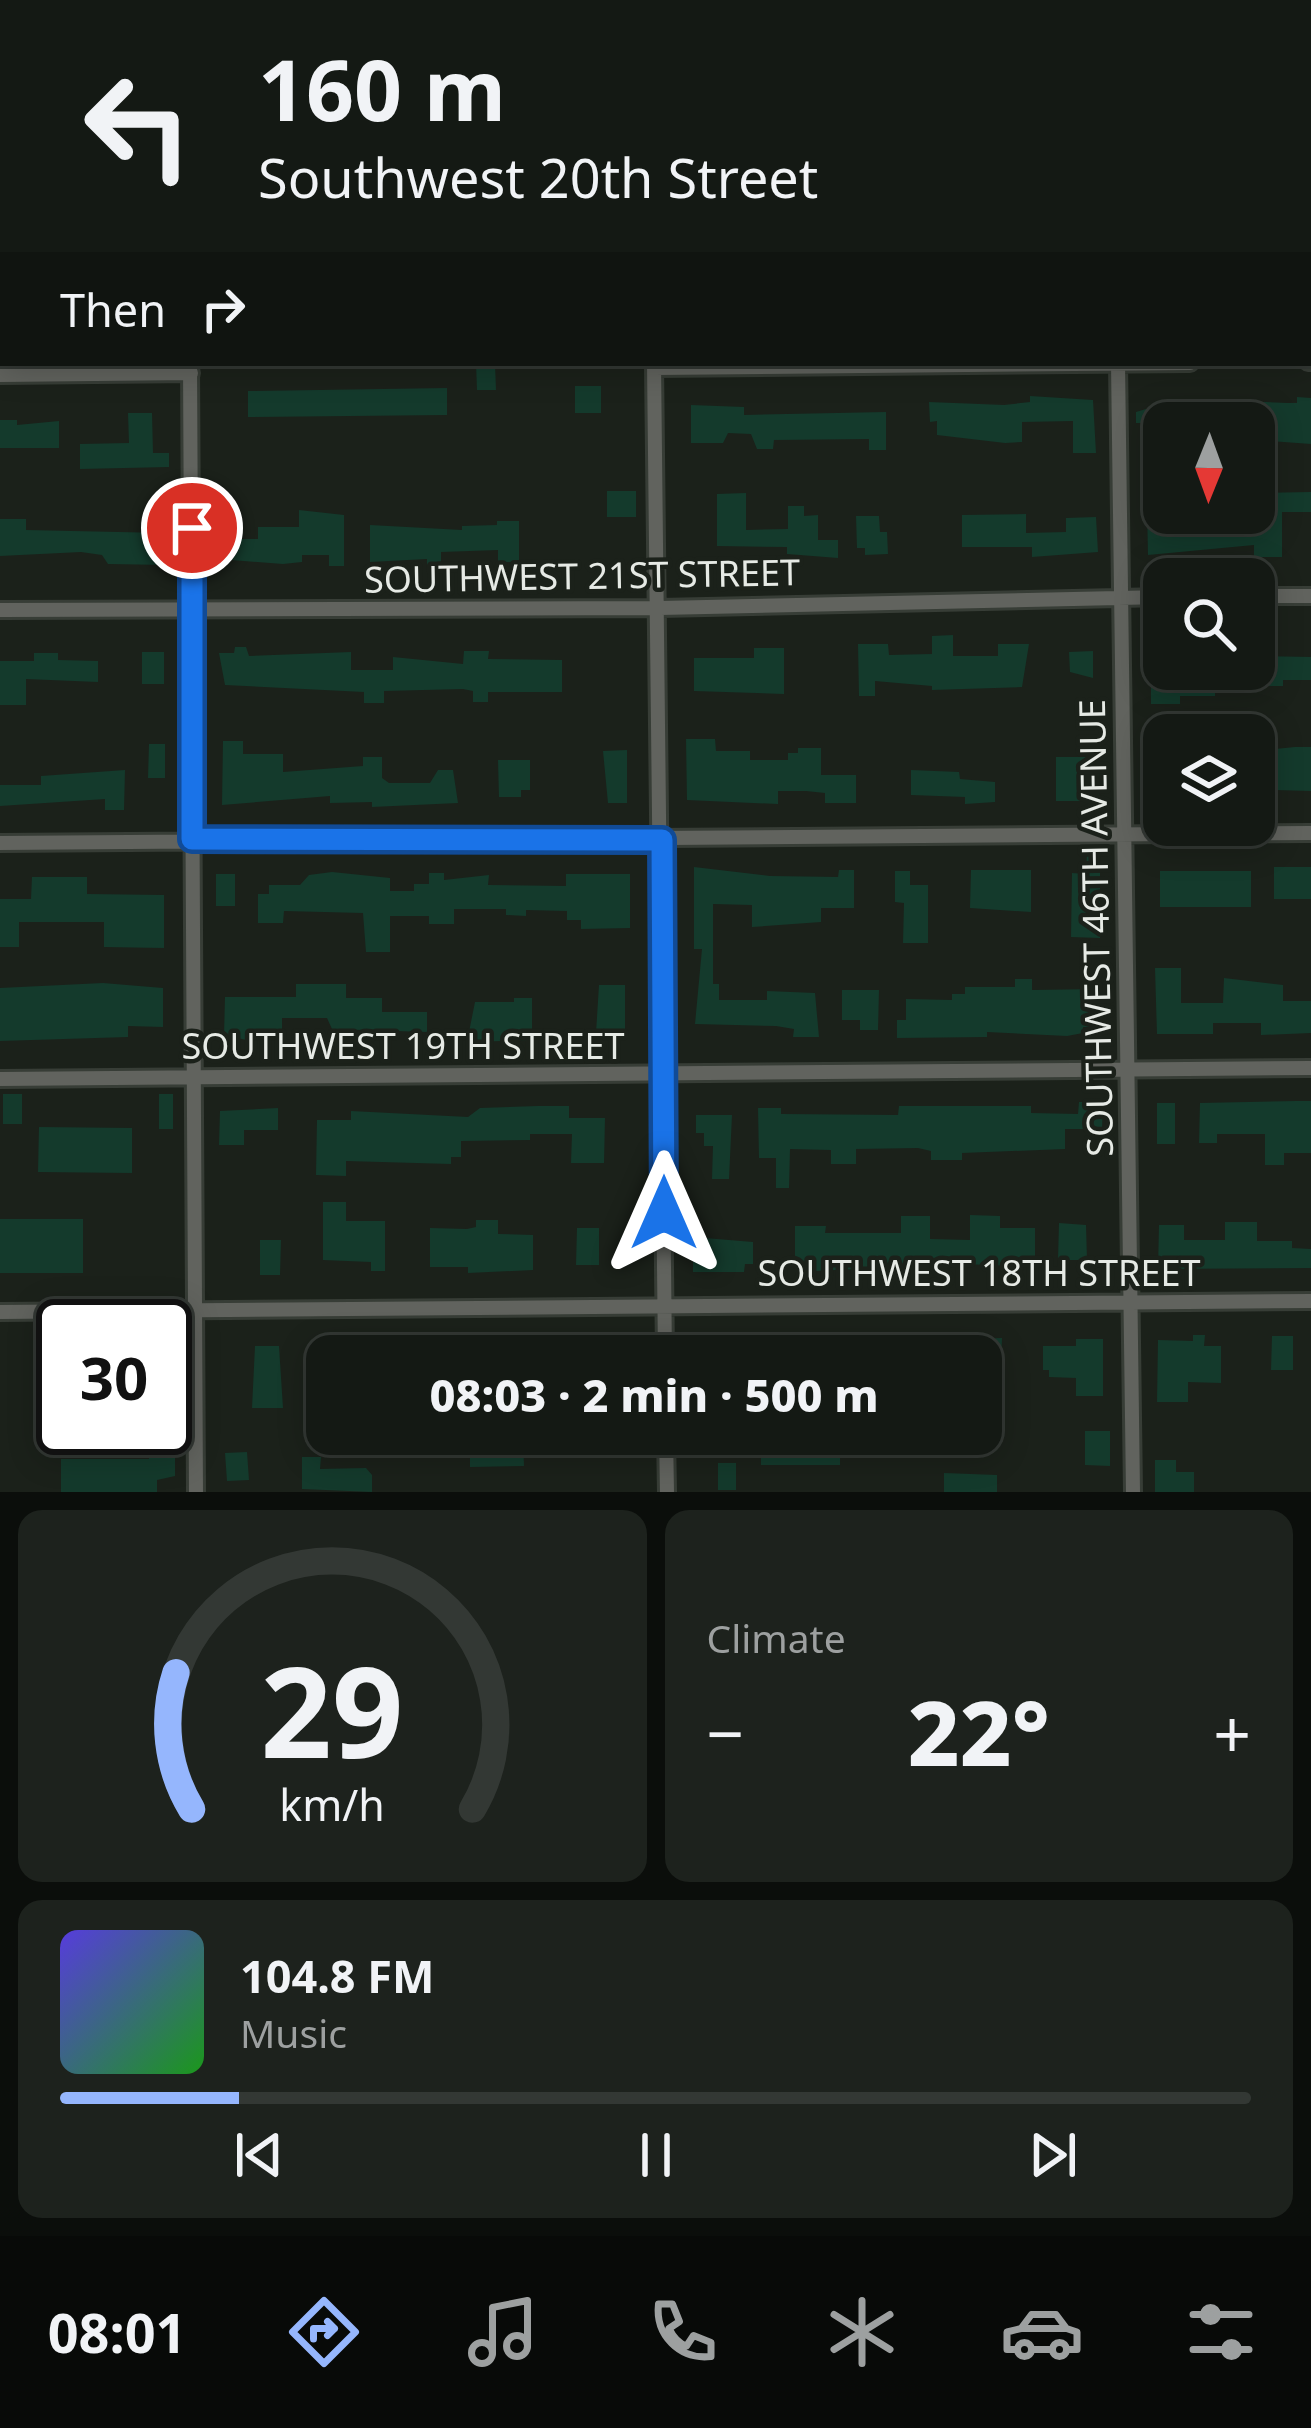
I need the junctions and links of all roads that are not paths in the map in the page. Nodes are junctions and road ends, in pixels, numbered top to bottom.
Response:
1 (654, 366) edge
2 (1118, 366) edge
3 (190, 368) edge
4 (0, 375) edge
5 (1275, 596) edge
6 (1311, 596) edge
7 (1123, 597) junction
8 (1143, 597) edge
9 (660, 608) junction
10 (0, 610) edge
11 (193, 610) junction
12 (1311, 833) edge
13 (1124, 835) junction
14 (192, 839) junction
15 (662, 840) junction
16 (0, 843) edge
17 (1311, 1068) edge
18 (1129, 1069) junction
19 (664, 1074) junction
20 (197, 1078) junction
21 (0, 1079) edge
22 (1130, 1301) junction
23 (1311, 1301) edge
24 (664, 1305) junction
25 (196, 1310) junction
26 (0, 1312) edge
27 (665, 1335) edge
28 (666, 1455) edge
29 (196, 1492) edge
30 (667, 1492) edge
31 (1132, 1492) edge

1 - 9 street
2 - 7 street, SOUTHWEST 46TH AVENUE
3 - 4 street
3 - 11 street
5 - 6 street
7 - 8 street, SOUTHWEST 21ST STREET
7 - 9 street, SOUTHWEST 21ST STREET
7 - 13 street, SOUTHWEST 46TH AVENUE
9 - 11 street, SOUTHWEST 21ST STREET
9 - 15 street
10 - 11 street, SOUTHWEST 21ST STREET
11 - 14 street
12 - 13 street
13 - 15 street
13 - 18 street, SOUTHWEST 46TH AVENUE
14 - 15 street
14 - 16 street
14 - 20 street
15 - 19 street
17 - 18 street, SOUTHWEST 19TH STREET
18 - 19 street, SOUTHWEST 19TH STREET
18 - 22 street, SOUTHWEST 46TH AVENUE
19 - 20 street, SOUTHWEST 19TH STREET
19 - 24 street
20 - 21 street, SOUTHWEST 19TH STREET
20 - 25 street
22 - 23 street, SOUTHWEST 18TH STREET
22 - 24 street, SOUTHWEST 18TH STREET
22 - 31 street, SOUTHWEST 46TH AVENUE
24 - 25 street, SOUTHWEST 18TH STREET
24 - 27 street
25 - 26 street, SOUTHWEST 18TH STREET
25 - 29 street
28 - 30 street

